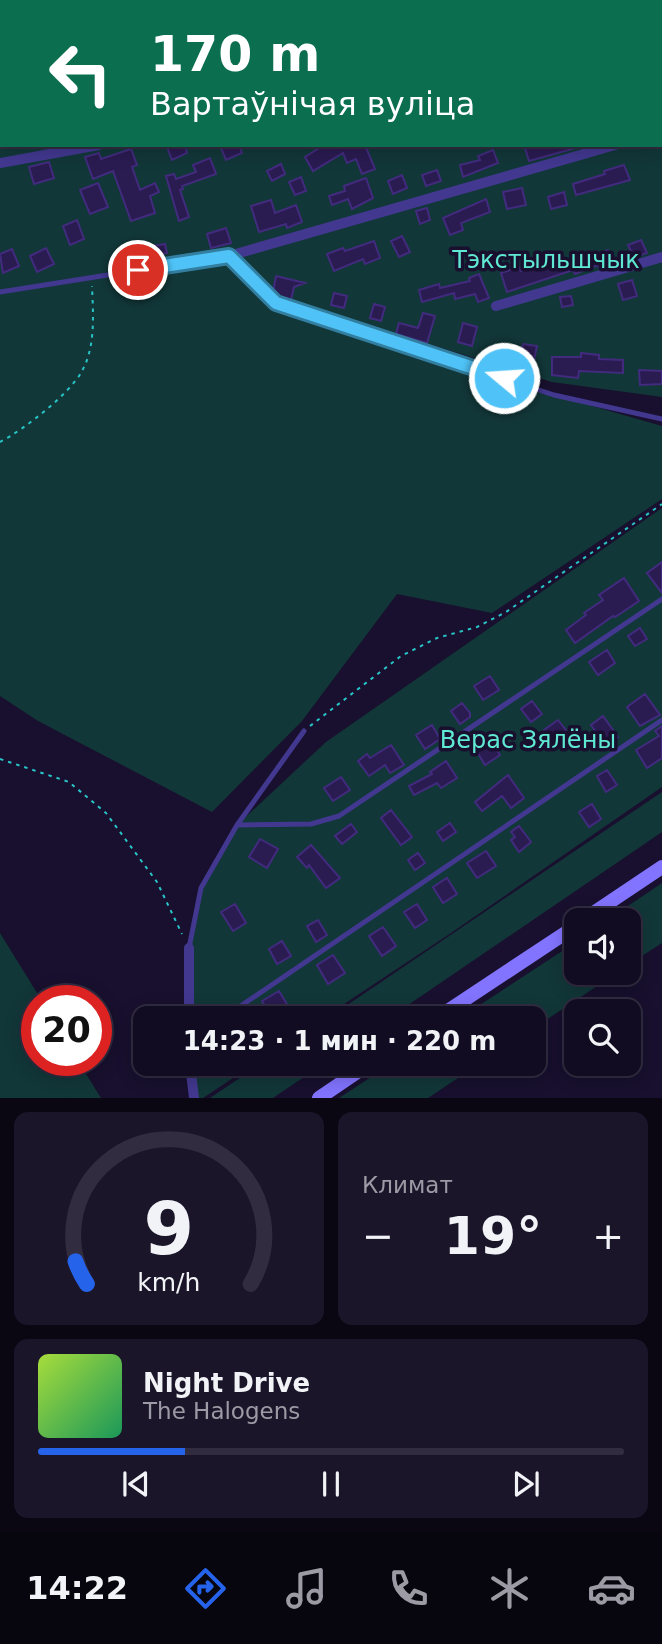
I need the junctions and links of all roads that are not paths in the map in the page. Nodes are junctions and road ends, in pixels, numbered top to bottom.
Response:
1 (88, 147) edge
2 (608, 147) edge
3 (0, 163) edge
4 (229, 256) junction
5 (662, 257) edge
6 (115, 274) joint
7 (0, 292) edge
8 (496, 306) dead end
9 (662, 419) edge
10 (662, 599) edge
11 (662, 720) edge
12 (304, 731) road end
13 (237, 825) junction
14 (662, 867) edge
15 (601, 908) edge
16 (564, 934) edge
17 (189, 948) joint
18 (189, 1006) edge
19 (241, 1006) edge
20 (455, 1006) edge
21 (191, 1076) edge
22 (351, 1076) edge
23 (194, 1098) edge
24 (319, 1098) edge

1 - 3 street
2 - 4 street
4 - 6 street
4 - 9 lane
5 - 8 street
6 - 7 lane
10 - 13 lane
11 - 19 lane
12 - 13 lane
13 - 17 lane
14 - 15 main road
16 - 20 main road
17 - 18 street
21 - 23 street
22 - 24 main road

